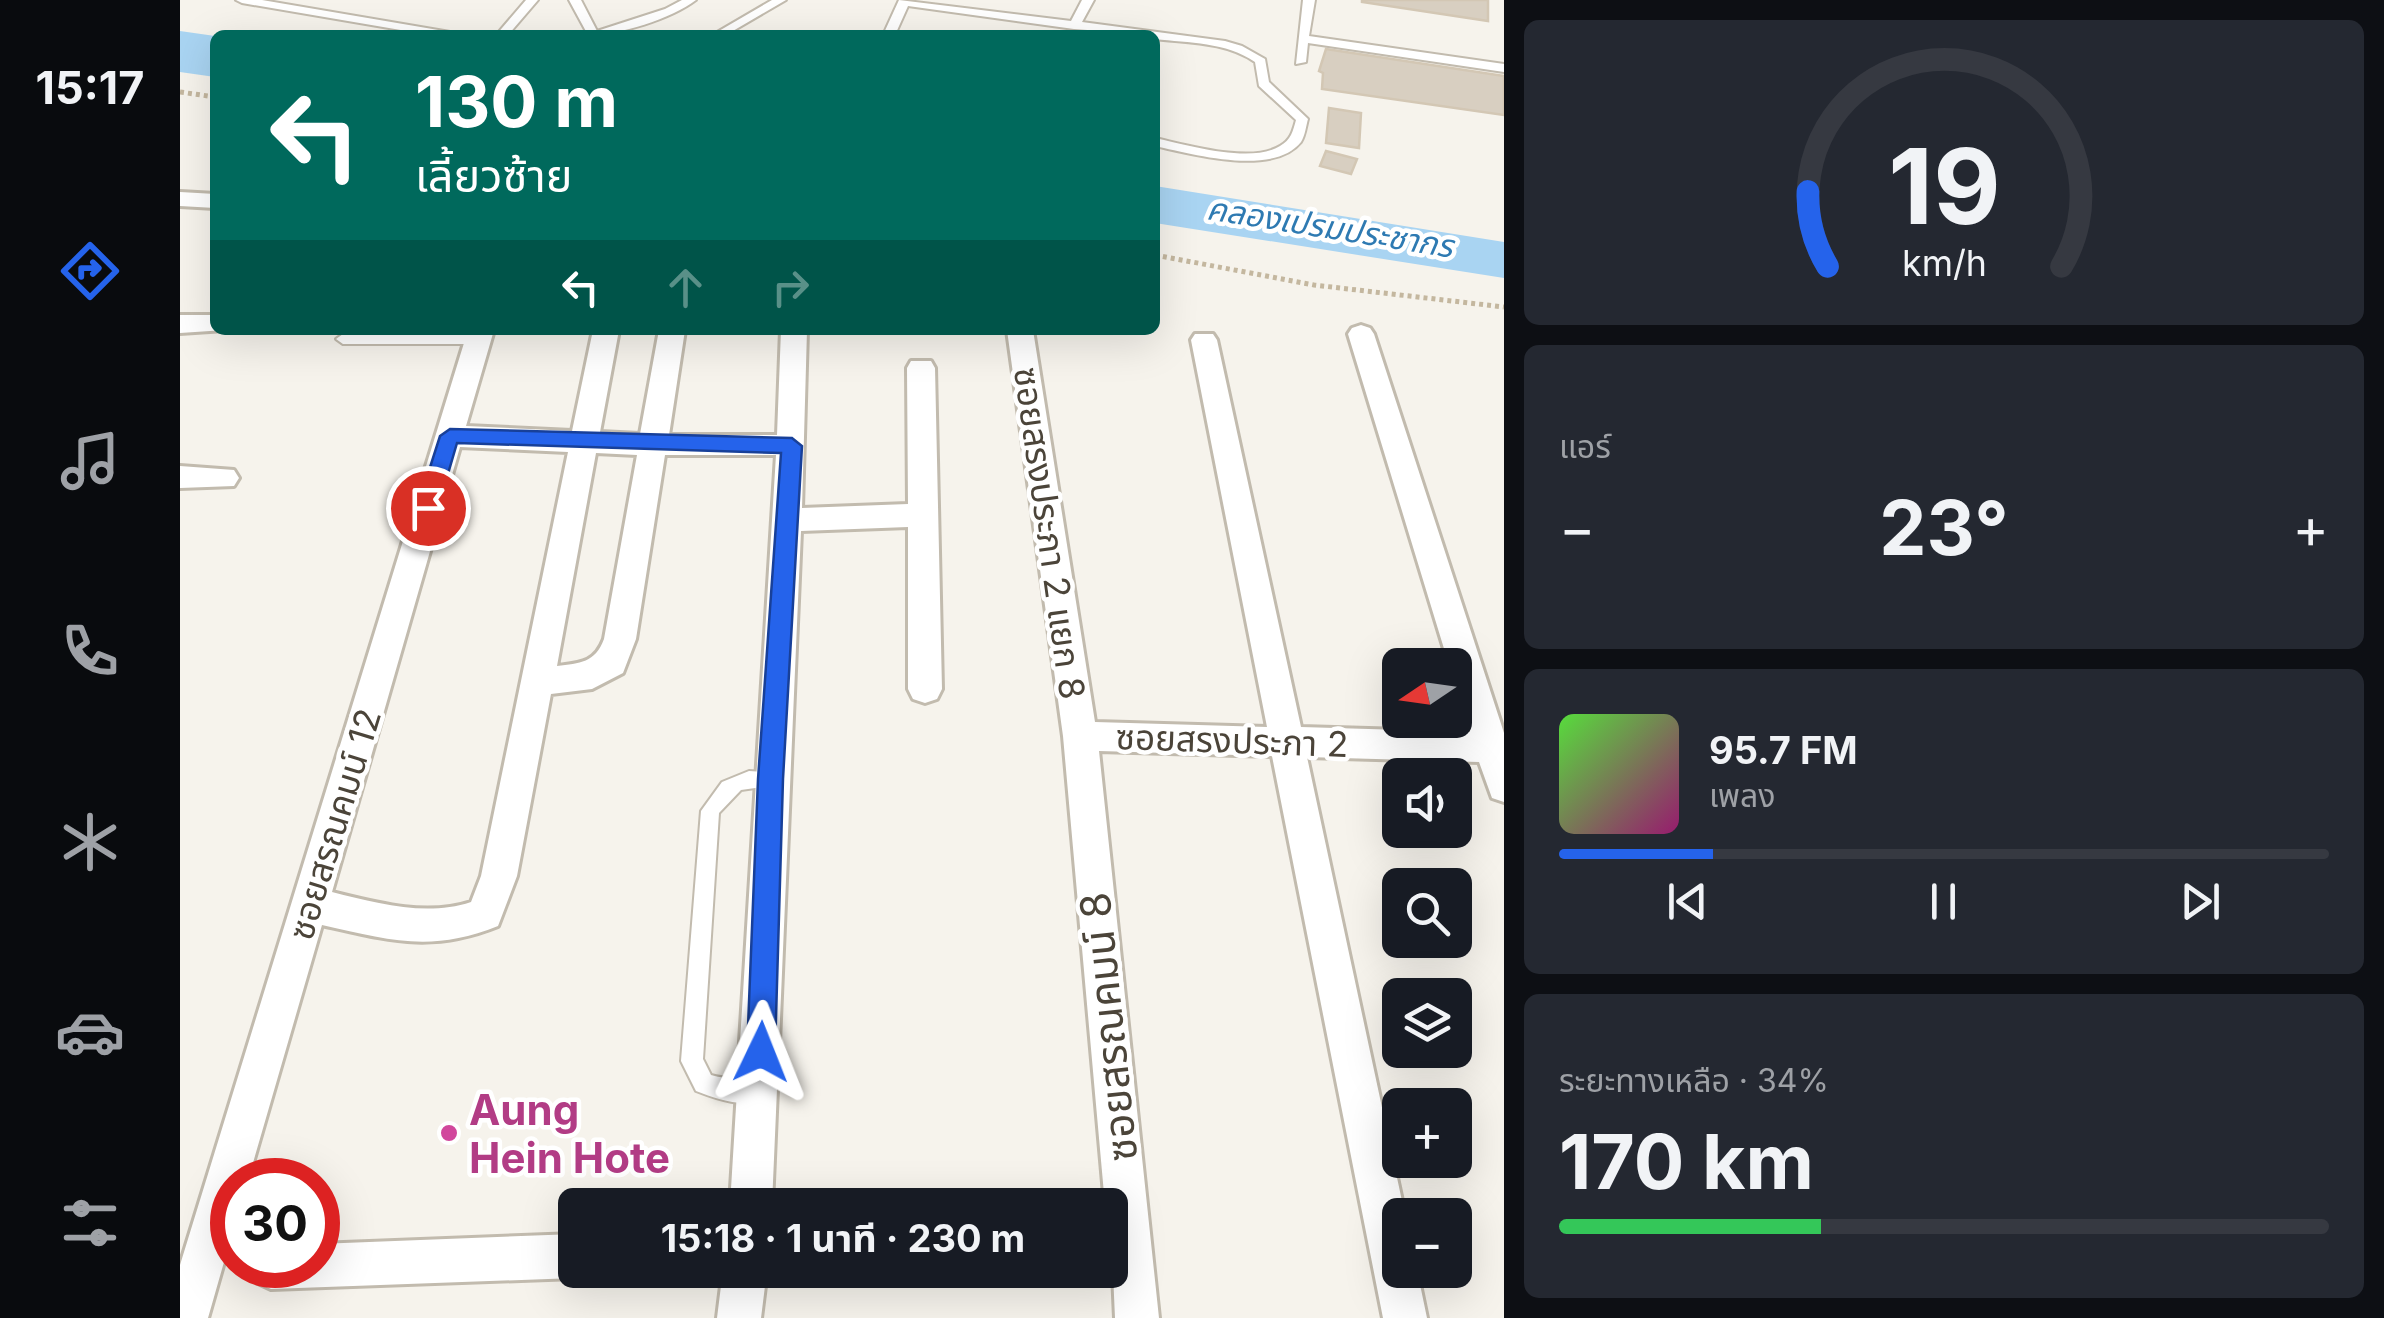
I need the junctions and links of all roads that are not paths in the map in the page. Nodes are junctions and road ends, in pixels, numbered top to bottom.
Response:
1 (242, 0) edge
2 (532, 0) edge
3 (690, 0) edge
4 (780, 0) edge
5 (1088, 0) edge
6 (1309, 0) edge
7 (578, 1) edge
8 (905, 1) edge
9 (1074, 26) junction
10 (420, 30) edge
11 (506, 30) edge
12 (592, 30) edge
13 (610, 30) edge
14 (727, 30) edge
15 (891, 30) edge
16 (1109, 30) edge
17 (1160, 36) edge
18 (1304, 39) junction
19 (1300, 62) dead end
20 (1504, 68) edge
21 (1160, 143) edge
22 (180, 199) edge
23 (210, 200) edge
24 (180, 324) edge
25 (210, 324) edge
26 (1361, 334) dead end
27 (480, 335) edge
28 (605, 335) edge
29 (671, 335) edge
30 (794, 335) edge
31 (1021, 335) edge
32 (343, 339) dead end
33 (1204, 340) dead end
34 (921, 368) dead end
35 (450, 436) junction
36 (586, 440) junction
37 (654, 444) junction
38 (792, 446) junction
39 (180, 477) edge
40 (224, 478) dead end
41 (922, 516) junction
42 (789, 520) junction
43 (536, 682) junction
44 (924, 689) dead end
45 (1080, 736) junction
46 (1288, 742) junction
47 (1498, 748) edge
48 (770, 779) junction
49 (1504, 787) edge
50 (310, 905) junction
51 (760, 1091) junction
52 (752, 1188) edge
53 (558, 1257) edge
54 (340, 1265) edge
55 (742, 1288) edge
56 (186, 1318) edge
57 (738, 1318) edge
58 (1137, 1318) edge
59 (1406, 1318) edge

1 - 10 lane
2 - 11 lane
3 - 13 lane
4 - 14 lane
5 - 9 lane
6 - 18 lane
7 - 12 lane
8 - 9 lane
8 - 15 lane
9 - 16 lane
17 - 21 lane
18 - 19 lane
18 - 20 lane
22 - 23 street
24 - 25 street
26 - 47 street
27 - 32 lane
27 - 35 street, ซอยสรณคมน์ 12
28 - 36 street
29 - 37 street
30 - 38 street
31 - 45 street, ซอยสรงประภา 2 แยก 8
33 - 46 street
34 - 41 street
35 - 36 street
35 - 50 street, ซอยสรณคมน์ 12
36 - 37 street
36 - 43 street
37 - 38 street
37 - 43 street
38 - 42 street
39 - 40 street
41 - 42 street
41 - 44 street
42 - 48 street
43 - 50 street
45 - 46 street, ซอยสรงประภา 2
45 - 58 street, ซอยสรณคมน์ 8
46 - 47 street, ซอยสรงประภา 2
46 - 59 street
47 - 49 street
48 - 51 street
48 - 51 lane
50 - 56 street, ซอยสรณคมน์ 12
51 - 52 street
53 - 54 street
55 - 57 street

